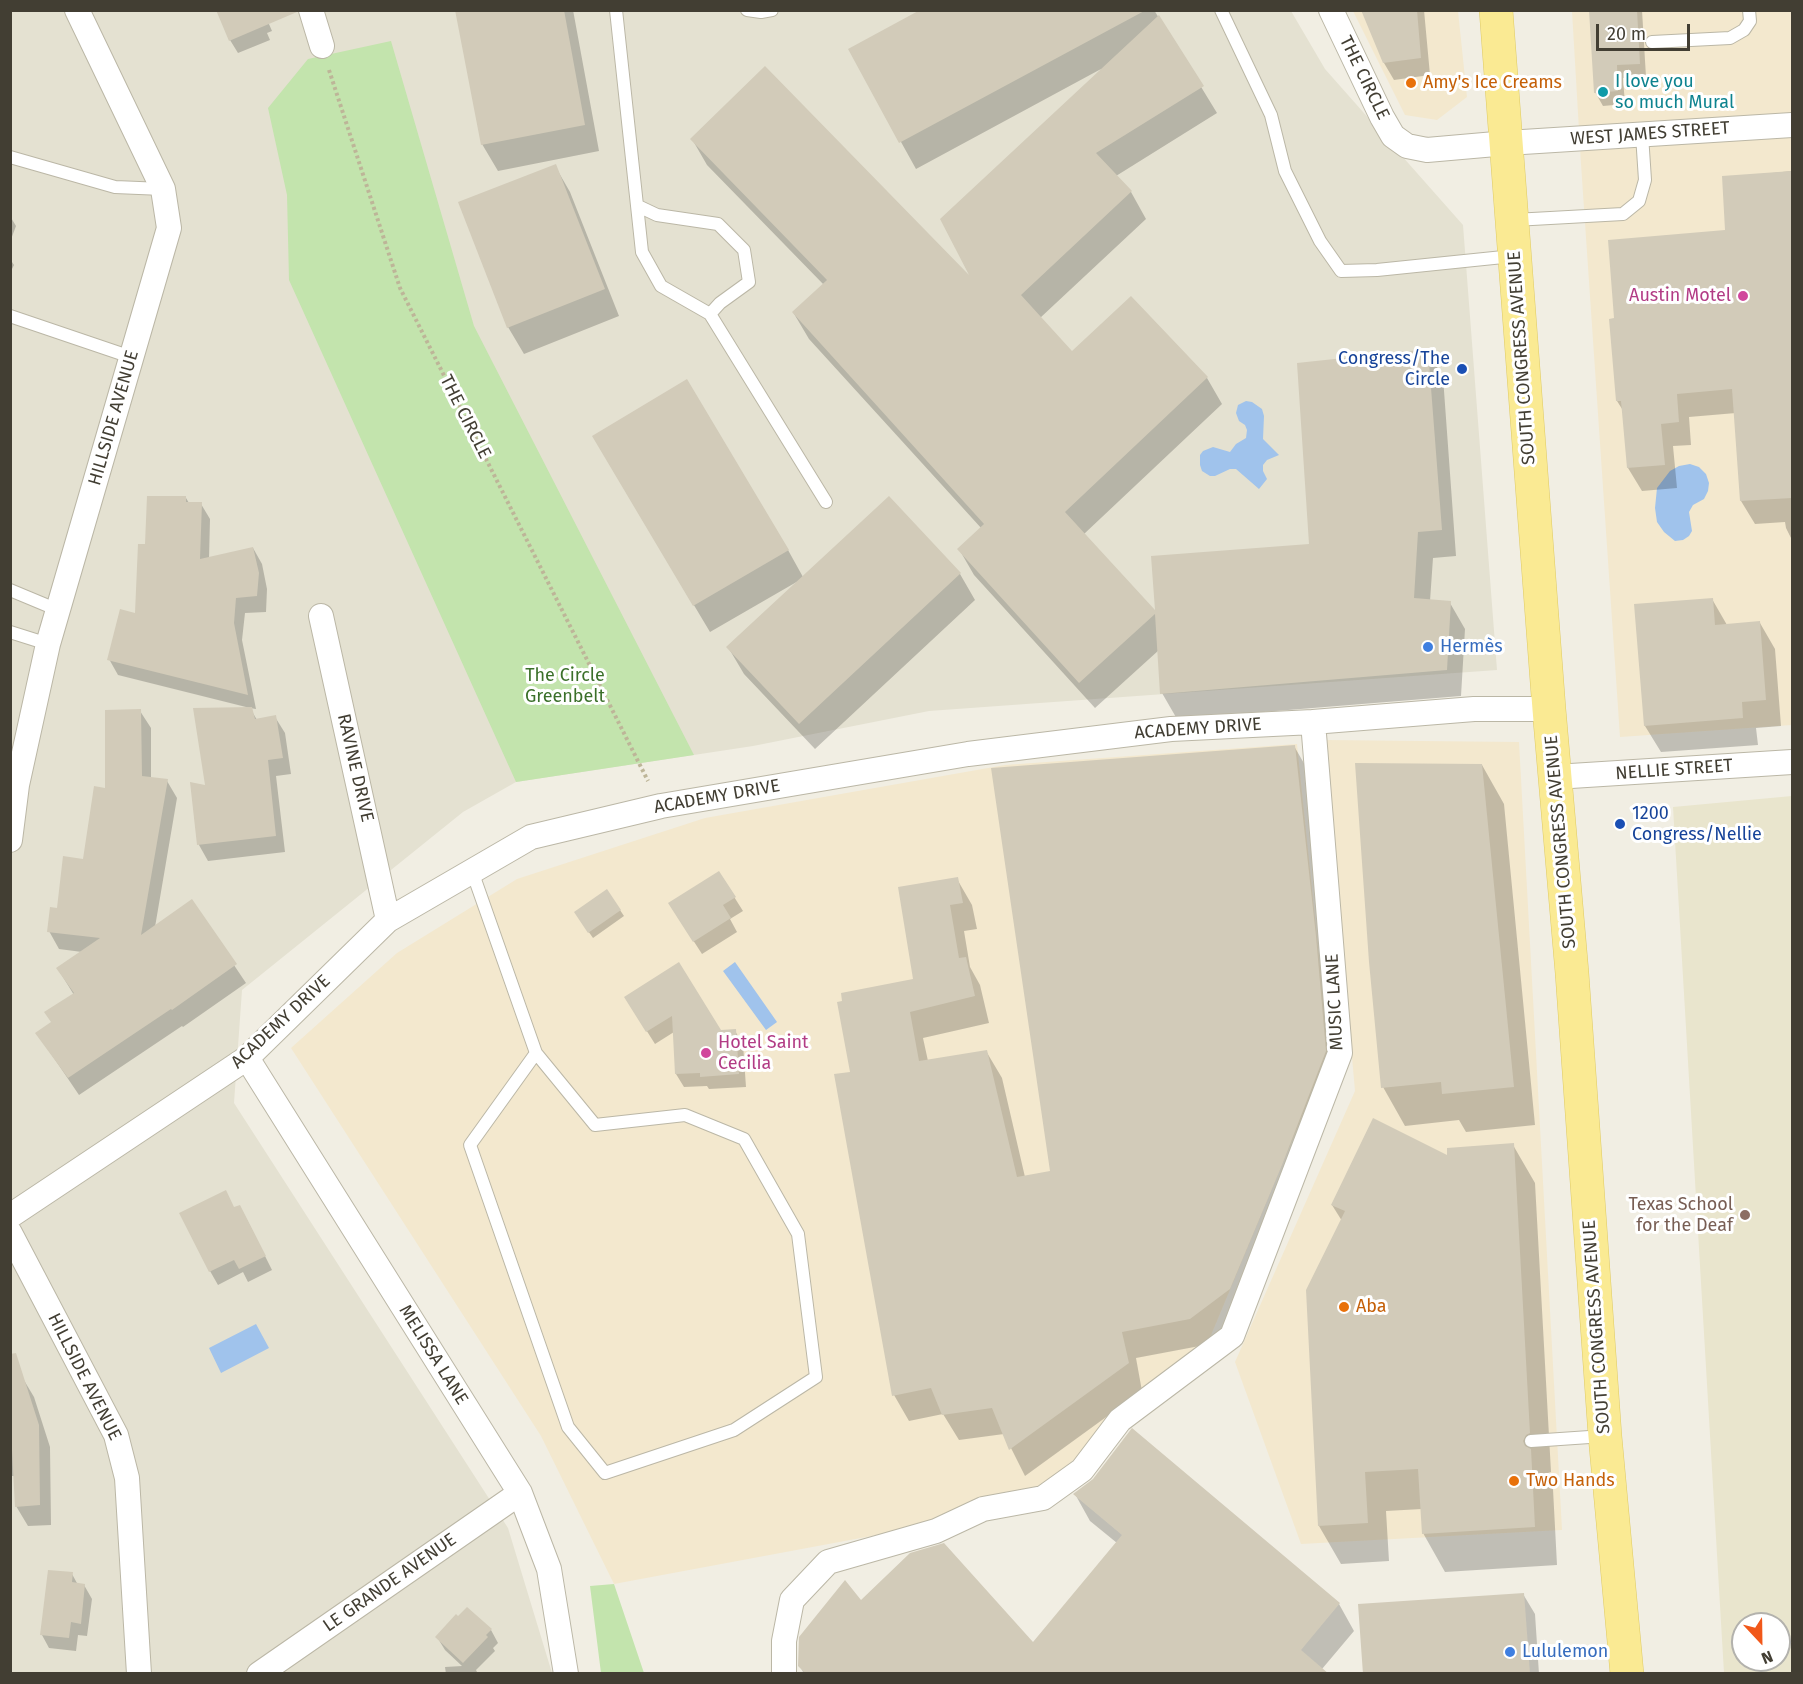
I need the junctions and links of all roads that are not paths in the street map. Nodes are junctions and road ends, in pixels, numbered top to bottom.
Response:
1 (77, 10) edge
2 (311, 10) edge
3 (616, 10) edge
4 (747, 10) edge
5 (772, 10) edge
6 (1221, 10) edge
7 (1331, 10) edge
8 (1496, 10) edge
9 (1749, 10) edge
10 (1652, 42) dead end
11 (322, 46) road end
12 (1792, 125) edge
13 (1642, 135) junction
14 (1507, 143) junction
15 (10, 157) edge
16 (163, 189) junction
17 (638, 206) junction
18 (1513, 220) junction
19 (1515, 256) junction
20 (710, 314) junction
21 (10, 316) edge
22 (131, 357) junction
23 (826, 502) dead end
24 (10, 590) edge
25 (58, 610) junction
26 (321, 616) dead end
27 (10, 632) edge
28 (48, 644) junction
29 (1549, 709) junction
30 (1313, 722) junction
31 (1792, 762) edge
32 (1555, 777) junction
33 (10, 840) edge
34 (472, 871) junction
35 (388, 920) junction
36 (536, 1053) junction
37 (247, 1058) junction
38 (10, 1216) edge
39 (10, 1233) edge
40 (1605, 1436) junction
41 (1531, 1441) dead end
42 (520, 1493) junction
43 (139, 1674) edge
44 (259, 1674) edge
45 (566, 1674) edge
46 (784, 1674) edge
47 (1627, 1674) edge

1 - 16 street, HILLSIDE AVENUE
2 - 11 street
3 - 17 lane
4 - 5 lane
6 - 19 lane
7 - 14 street, THE CIRCLE
8 - 14 main road, SOUTH CONGRESS AVENUE
9 - 10 lane
12 - 13 street, WEST JAMES STREET
13 - 14 street, WEST JAMES STREET
13 - 18 lane
14 - 18 main road, SOUTH CONGRESS AVENUE
15 - 16 lane
16 - 22 street, HILLSIDE AVENUE
17 - 20 lane
17 - 20 lane
18 - 19 main road, SOUTH CONGRESS AVENUE
19 - 29 main road, SOUTH CONGRESS AVENUE
20 - 23 lane
21 - 22 lane
22 - 25 street, HILLSIDE AVENUE
24 - 25 lane
25 - 28 street, HILLSIDE AVENUE
26 - 35 street, RAVINE DRIVE
27 - 28 lane
28 - 33 street, HILLSIDE AVENUE
29 - 30 street, ACADEMY DRIVE
29 - 32 main road, SOUTH CONGRESS AVENUE
30 - 34 street, ACADEMY DRIVE
30 - 46 street, MUSIC LANE
31 - 32 street, NELLIE STREET
32 - 40 main road, SOUTH CONGRESS AVENUE
34 - 35 street, ACADEMY DRIVE
34 - 36 lane
35 - 37 street, ACADEMY DRIVE
36 - 36 lane
37 - 38 street, ACADEMY DRIVE
37 - 42 street, MELISSA LANE
39 - 43 street, HILLSIDE AVENUE
40 - 41 lane
40 - 47 main road, SOUTH CONGRESS AVENUE
42 - 44 street, LE GRANDE AVENUE
42 - 45 street, MELISSA LANE

